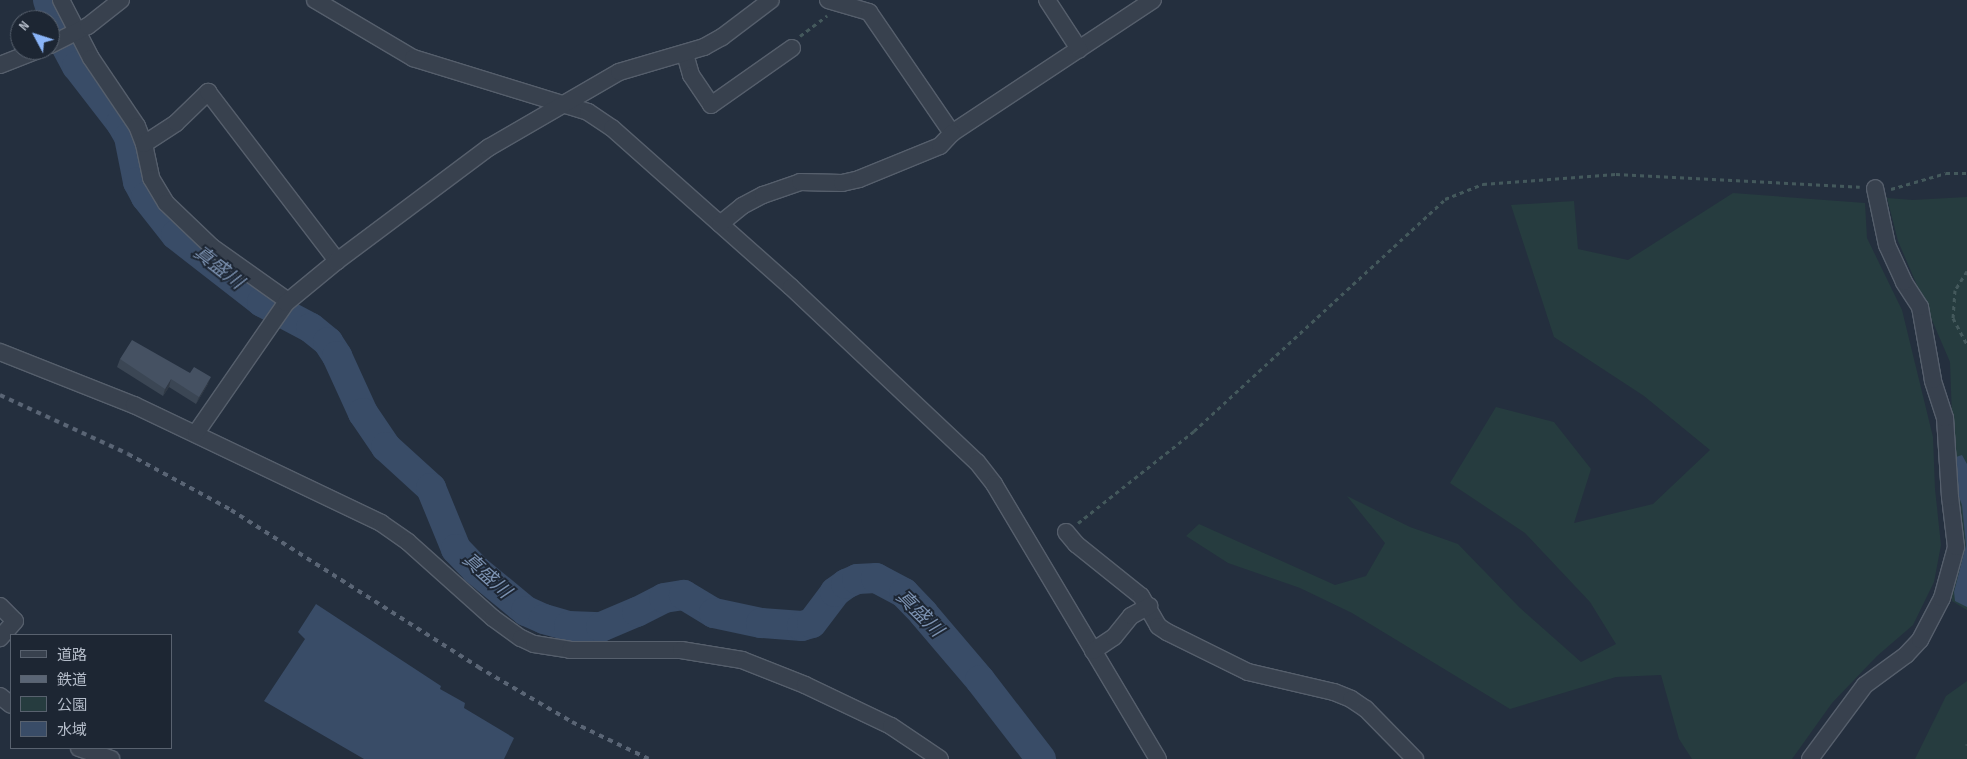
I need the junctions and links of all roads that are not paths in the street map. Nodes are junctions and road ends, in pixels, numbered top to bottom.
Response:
1 (61, 0) edge
2 (122, 0) edge
3 (314, 0) edge
4 (771, 0) edge
5 (1047, 0) edge
6 (1153, 0) edge
7 (829, 6) edge
8 (76, 32) junction
9 (60, 40) edge
10 (792, 48) road end
11 (1079, 49) junction
12 (685, 54) junction
13 (13, 60) edge
14 (0, 65) edge
15 (562, 104) junction
16 (952, 133) junction
17 (144, 144) junction
18 (1875, 188) road end
19 (720, 224) junction
20 (337, 261) junction
21 (287, 302) junction
22 (0, 352) edge
23 (196, 433) junction
24 (1066, 532) road end
25 (0, 606) edge
26 (1149, 606) junction
27 (0, 638) edge
28 (1093, 650) junction
29 (0, 696) edge
30 (10, 704) edge
31 (82, 749) edge
32 (111, 759) edge
33 (940, 759) edge
34 (1158, 759) edge
35 (1415, 759) edge
36 (1810, 759) edge

1 - 8 street
2 - 8 street
3 - 15 street
4 - 12 street
5 - 11 street
6 - 11 street
7 - 16 street
8 - 9 street
8 - 17 street
10 - 12 street
11 - 16 street
12 - 15 street
13 - 14 street
15 - 19 street
15 - 20 street
16 - 19 street
17 - 20 street
17 - 21 street
18 - 36 street
19 - 28 street
20 - 21 street
21 - 23 street
22 - 23 street
23 - 33 street
24 - 26 street
25 - 27 street
26 - 28 street
26 - 35 street
28 - 34 street
29 - 30 street
31 - 32 street

